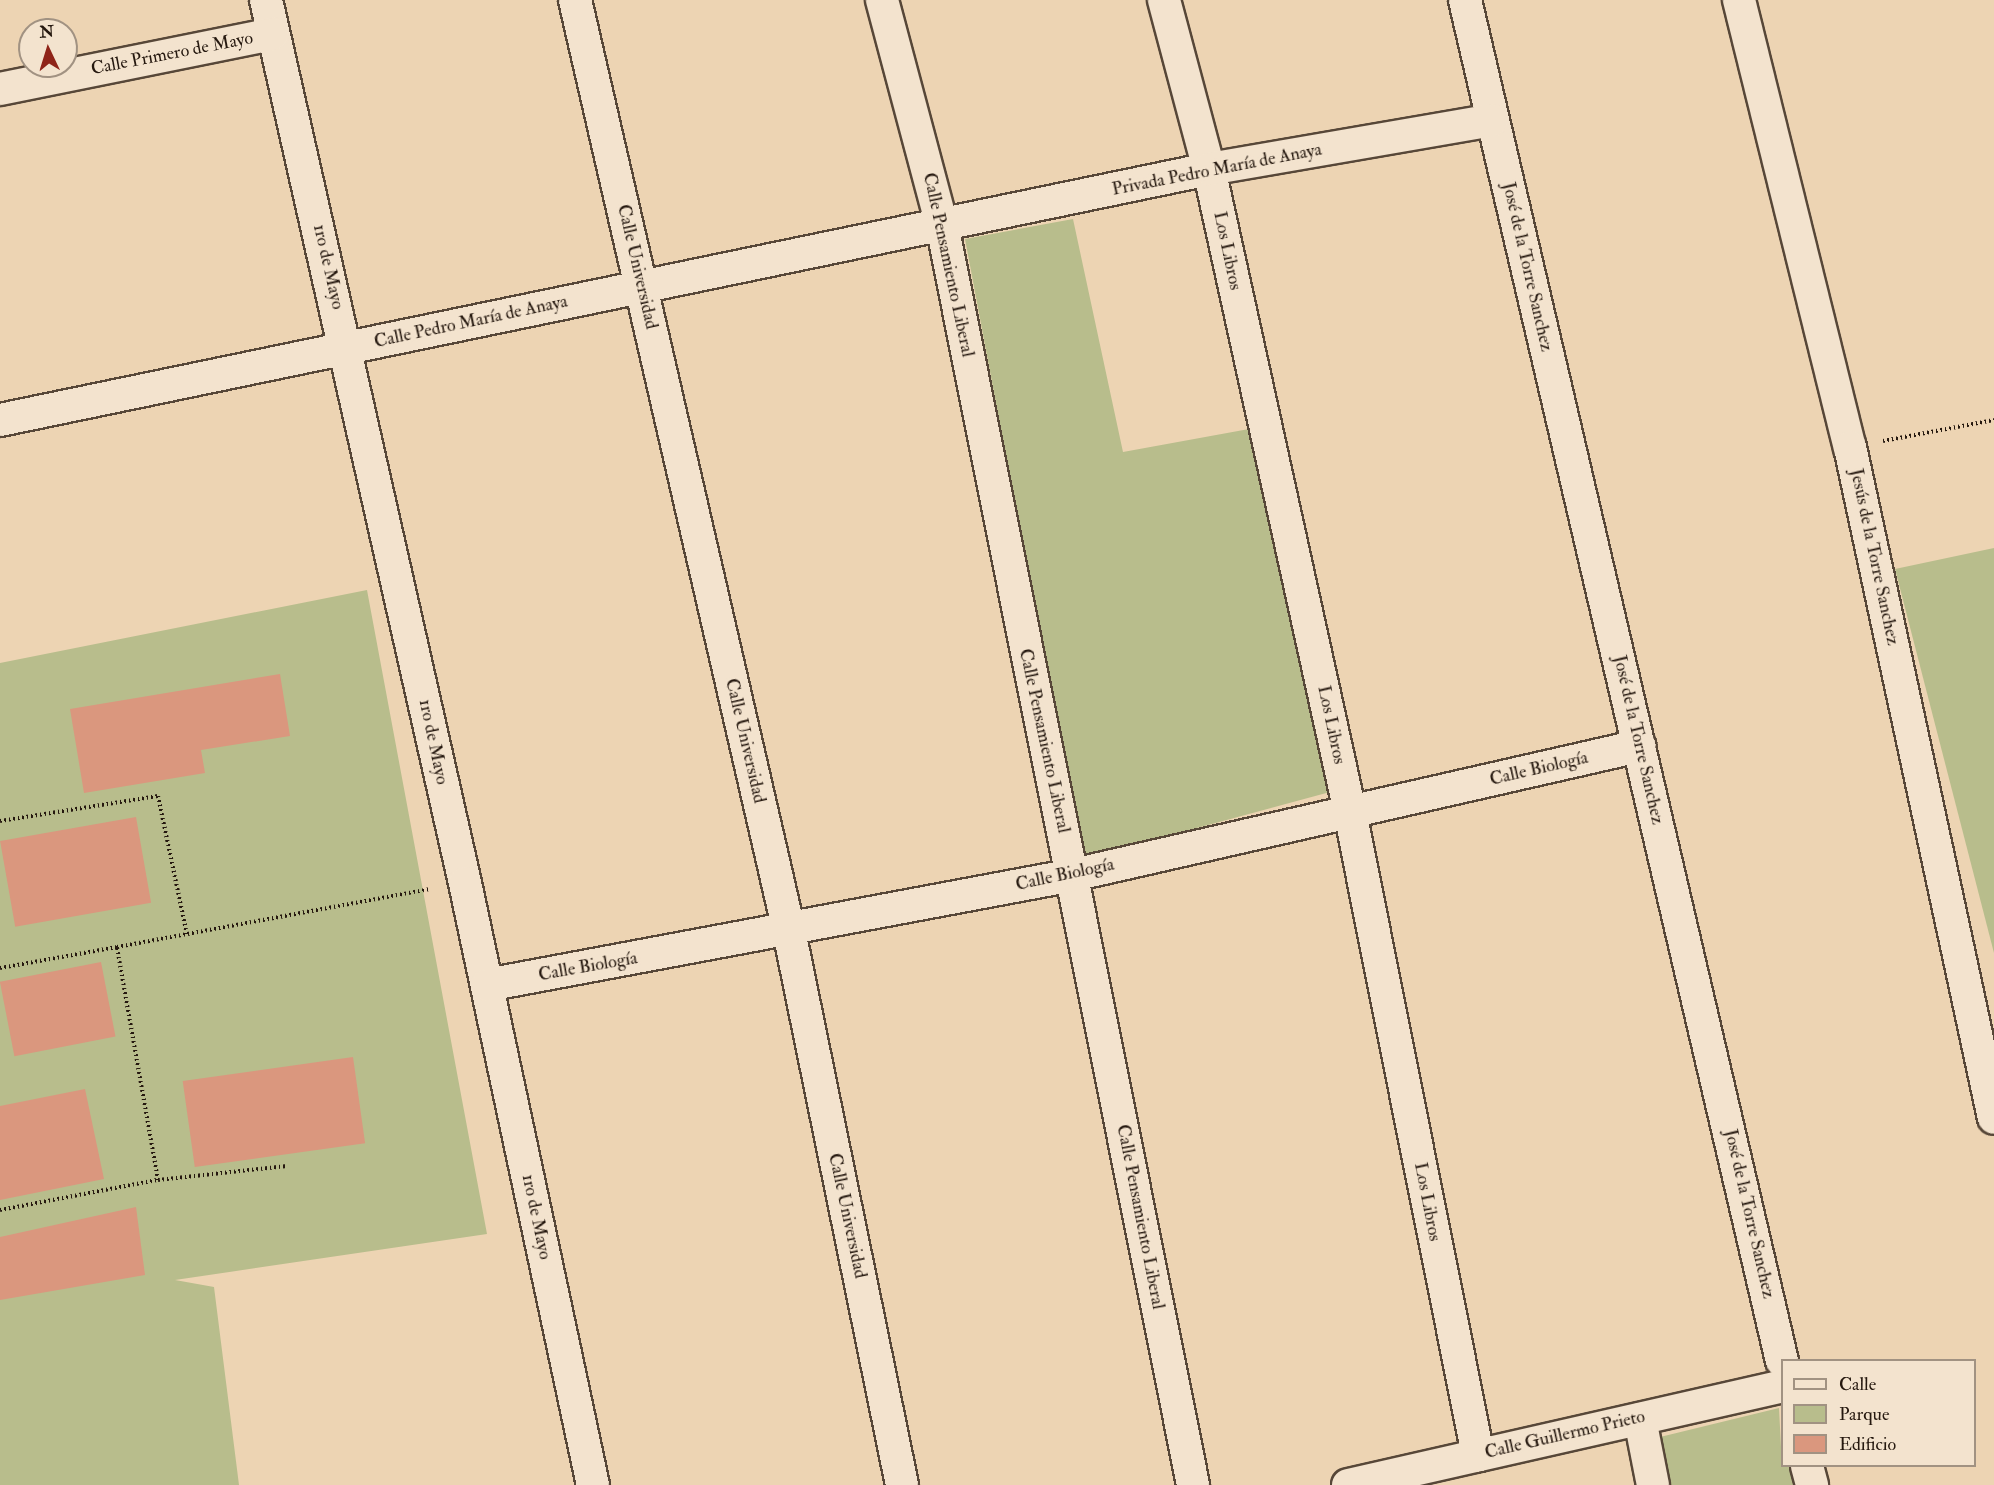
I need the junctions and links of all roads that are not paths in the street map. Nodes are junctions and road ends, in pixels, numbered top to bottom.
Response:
1 (266, 0) edge
2 (575, 0) edge
3 (882, 0) edge
4 (1164, 0) edge
5 (1465, 0) edge
6 (1739, 0) edge
7 (273, 34) junction
8 (0, 89) edge
9 (1492, 120) junction
10 (1209, 170) junction
11 (942, 225) junction
12 (642, 287) junction
13 (347, 348) junction
14 (0, 420) edge
15 (1639, 746) junction
16 (1350, 812) junction
17 (1073, 874) junction
18 (789, 931) junction
19 (487, 985) junction
20 (1994, 1118) edge
21 (1782, 1359) edge
22 (1781, 1386) edge
23 (1640, 1419) junction
24 (1478, 1455) junction
25 (1807, 1467) edge
26 (593, 1485) edge
27 (902, 1485) edge
28 (1193, 1485) edge
29 (1348, 1485) edge
30 (1653, 1485) edge
31 (1812, 1485) edge

1 - 7 street, 1ro de Mayo
2 - 12 street, Calle Universidad
3 - 11 street, Calle Pensamiento Liberal
4 - 10 street, Los Libros
5 - 9 street, José de la Torre Sanchez
6 - 20 street, Jesús de la Torre Sanchez
7 - 8 street, Calle Primero de Mayo
7 - 13 street, 1ro de Mayo
9 - 10 street, Privada Pedro María de Anaya
9 - 15 street, José de la Torre Sanchez
10 - 11 street, Privada Pedro María de Anaya
10 - 16 street, Los Libros
11 - 12 street, Calle Pedro María de Anaya
11 - 17 street, Calle Pensamiento Liberal
12 - 13 street, Calle Pedro María de Anaya
12 - 18 street, Calle Universidad
13 - 14 street, Calle Pedro María de Anaya
13 - 19 street, 1ro de Mayo
15 - 16 street, Calle Biología
15 - 21 street, José de la Torre Sanchez
16 - 17 street, Calle Biología
16 - 24 street, Los Libros
17 - 18 street, Calle Biología
17 - 28 street, Calle Pensamiento Liberal
18 - 19 street, Calle Biología
18 - 27 street, Calle Universidad
19 - 26 street, 1ro de Mayo
22 - 23 street, Calle Guillermo Prieto
23 - 24 street, Calle Guillermo Prieto
23 - 30 street
24 - 29 street, Calle Guillermo Prieto
25 - 31 street

